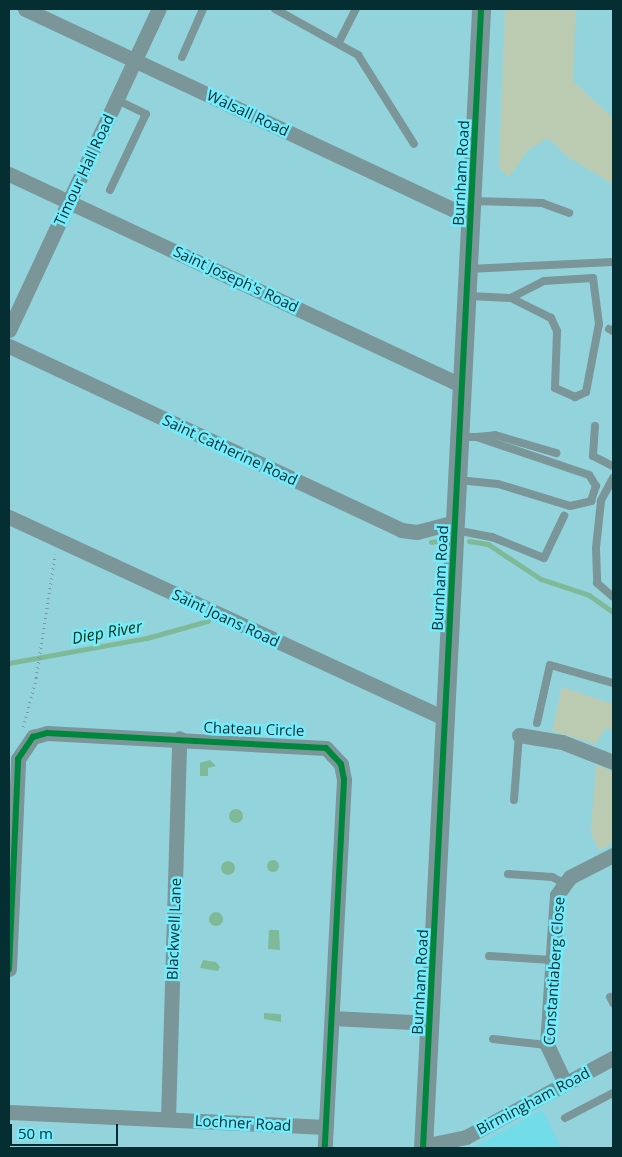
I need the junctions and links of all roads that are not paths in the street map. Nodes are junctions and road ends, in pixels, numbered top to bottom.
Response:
1 (25, 9) edge
2 (159, 9) edge
3 (203, 9) edge
4 (275, 9) edge
5 (356, 9) edge
6 (481, 9) edge
7 (339, 42) junction
8 (182, 58) dead end
9 (135, 61) junction
10 (117, 100) junction
11 (414, 144) dead end
12 (9, 174) edge
13 (110, 190) dead end
14 (69, 202) junction
15 (472, 209) junction
16 (570, 213) dead end
17 (613, 262) edge
18 (469, 269) junction
19 (468, 296) junction
20 (511, 298) junction
21 (9, 330) edge
22 (9, 346) edge
23 (463, 386) junction
24 (595, 426) dead end
25 (468, 437) junction
26 (556, 453) dead end
27 (613, 466) edge
28 (613, 478) edge
29 (458, 480) junction
30 (564, 516) dead end
31 (9, 517) edge
32 (455, 534) junction
33 (613, 596) edge
34 (613, 683) edge
35 (444, 718) junction
36 (537, 723) dead end
37 (519, 735) joint
38 (179, 738) junction
39 (613, 762) edge
40 (514, 800) dead end
41 (613, 855) edge
42 (508, 874) dead end
43 (564, 882) junction
44 (489, 956) dead end
45 (552, 960) junction
46 (9, 969) edge
47 (332, 1018) junction
48 (431, 1023) junction
49 (493, 1039) dead end
50 (547, 1045) junction
51 (613, 1058) edge
52 (565, 1083) junction
53 (613, 1093) edge
54 (9, 1112) edge
55 (565, 1118) dead end
56 (168, 1119) junction
57 (326, 1126) junction
58 (423, 1147) edge
59 (325, 1148) edge

1 - 9 street, Walsall Road
2 - 9 street, Timour Hall Road
3 - 8 lane
4 - 7 lane
5 - 7 lane
6 - 15 street, Burnham Road
7 - 11 lane
9 - 10 street, Timour Hall Road
9 - 15 street, Walsall Road
10 - 13 lane
10 - 14 street, Timour Hall Road
12 - 14 street, Saint Joseph's Road
14 - 21 street, Timour Hall Road
14 - 23 street, Saint Joseph's Road
15 - 16 lane
15 - 18 street, Burnham Road
17 - 18 lane
18 - 19 street, Burnham Road
19 - 20 lane
19 - 23 street, Burnham Road
20 - 20 lane
22 - 32 street, Saint Catherine Road
23 - 25 street, Burnham Road
24 - 27 lane
25 - 26 lane
25 - 29 street, Burnham Road
25 - 29 lane
28 - 33 lane
29 - 32 street, Burnham Road
30 - 32 lane
31 - 35 street, Saint Joans Road
32 - 35 street, Burnham Road
34 - 36 lane
35 - 48 street, Burnham Road
37 - 39 street
37 - 40 lane
38 - 46 street, Chateau Circle
38 - 47 street, Chateau Circle
38 - 56 street, Blackwell Lane
41 - 43 street, Constantiaberg Close
42 - 43 lane
43 - 45 street, Constantiaberg Close
44 - 45 lane
45 - 50 street, Constantiaberg Close
47 - 48 street
47 - 57 street, Chateau Circle
48 - 58 street, Burnham Road
49 - 50 lane
50 - 52 street, Constantiaberg Close
51 - 52 street, Birmingham Road
52 - 58 street, Birmingham Road
53 - 55 lane
54 - 56 street, Lochner Road
56 - 57 street, Lochner Road
57 - 59 street, Chateau Circle

